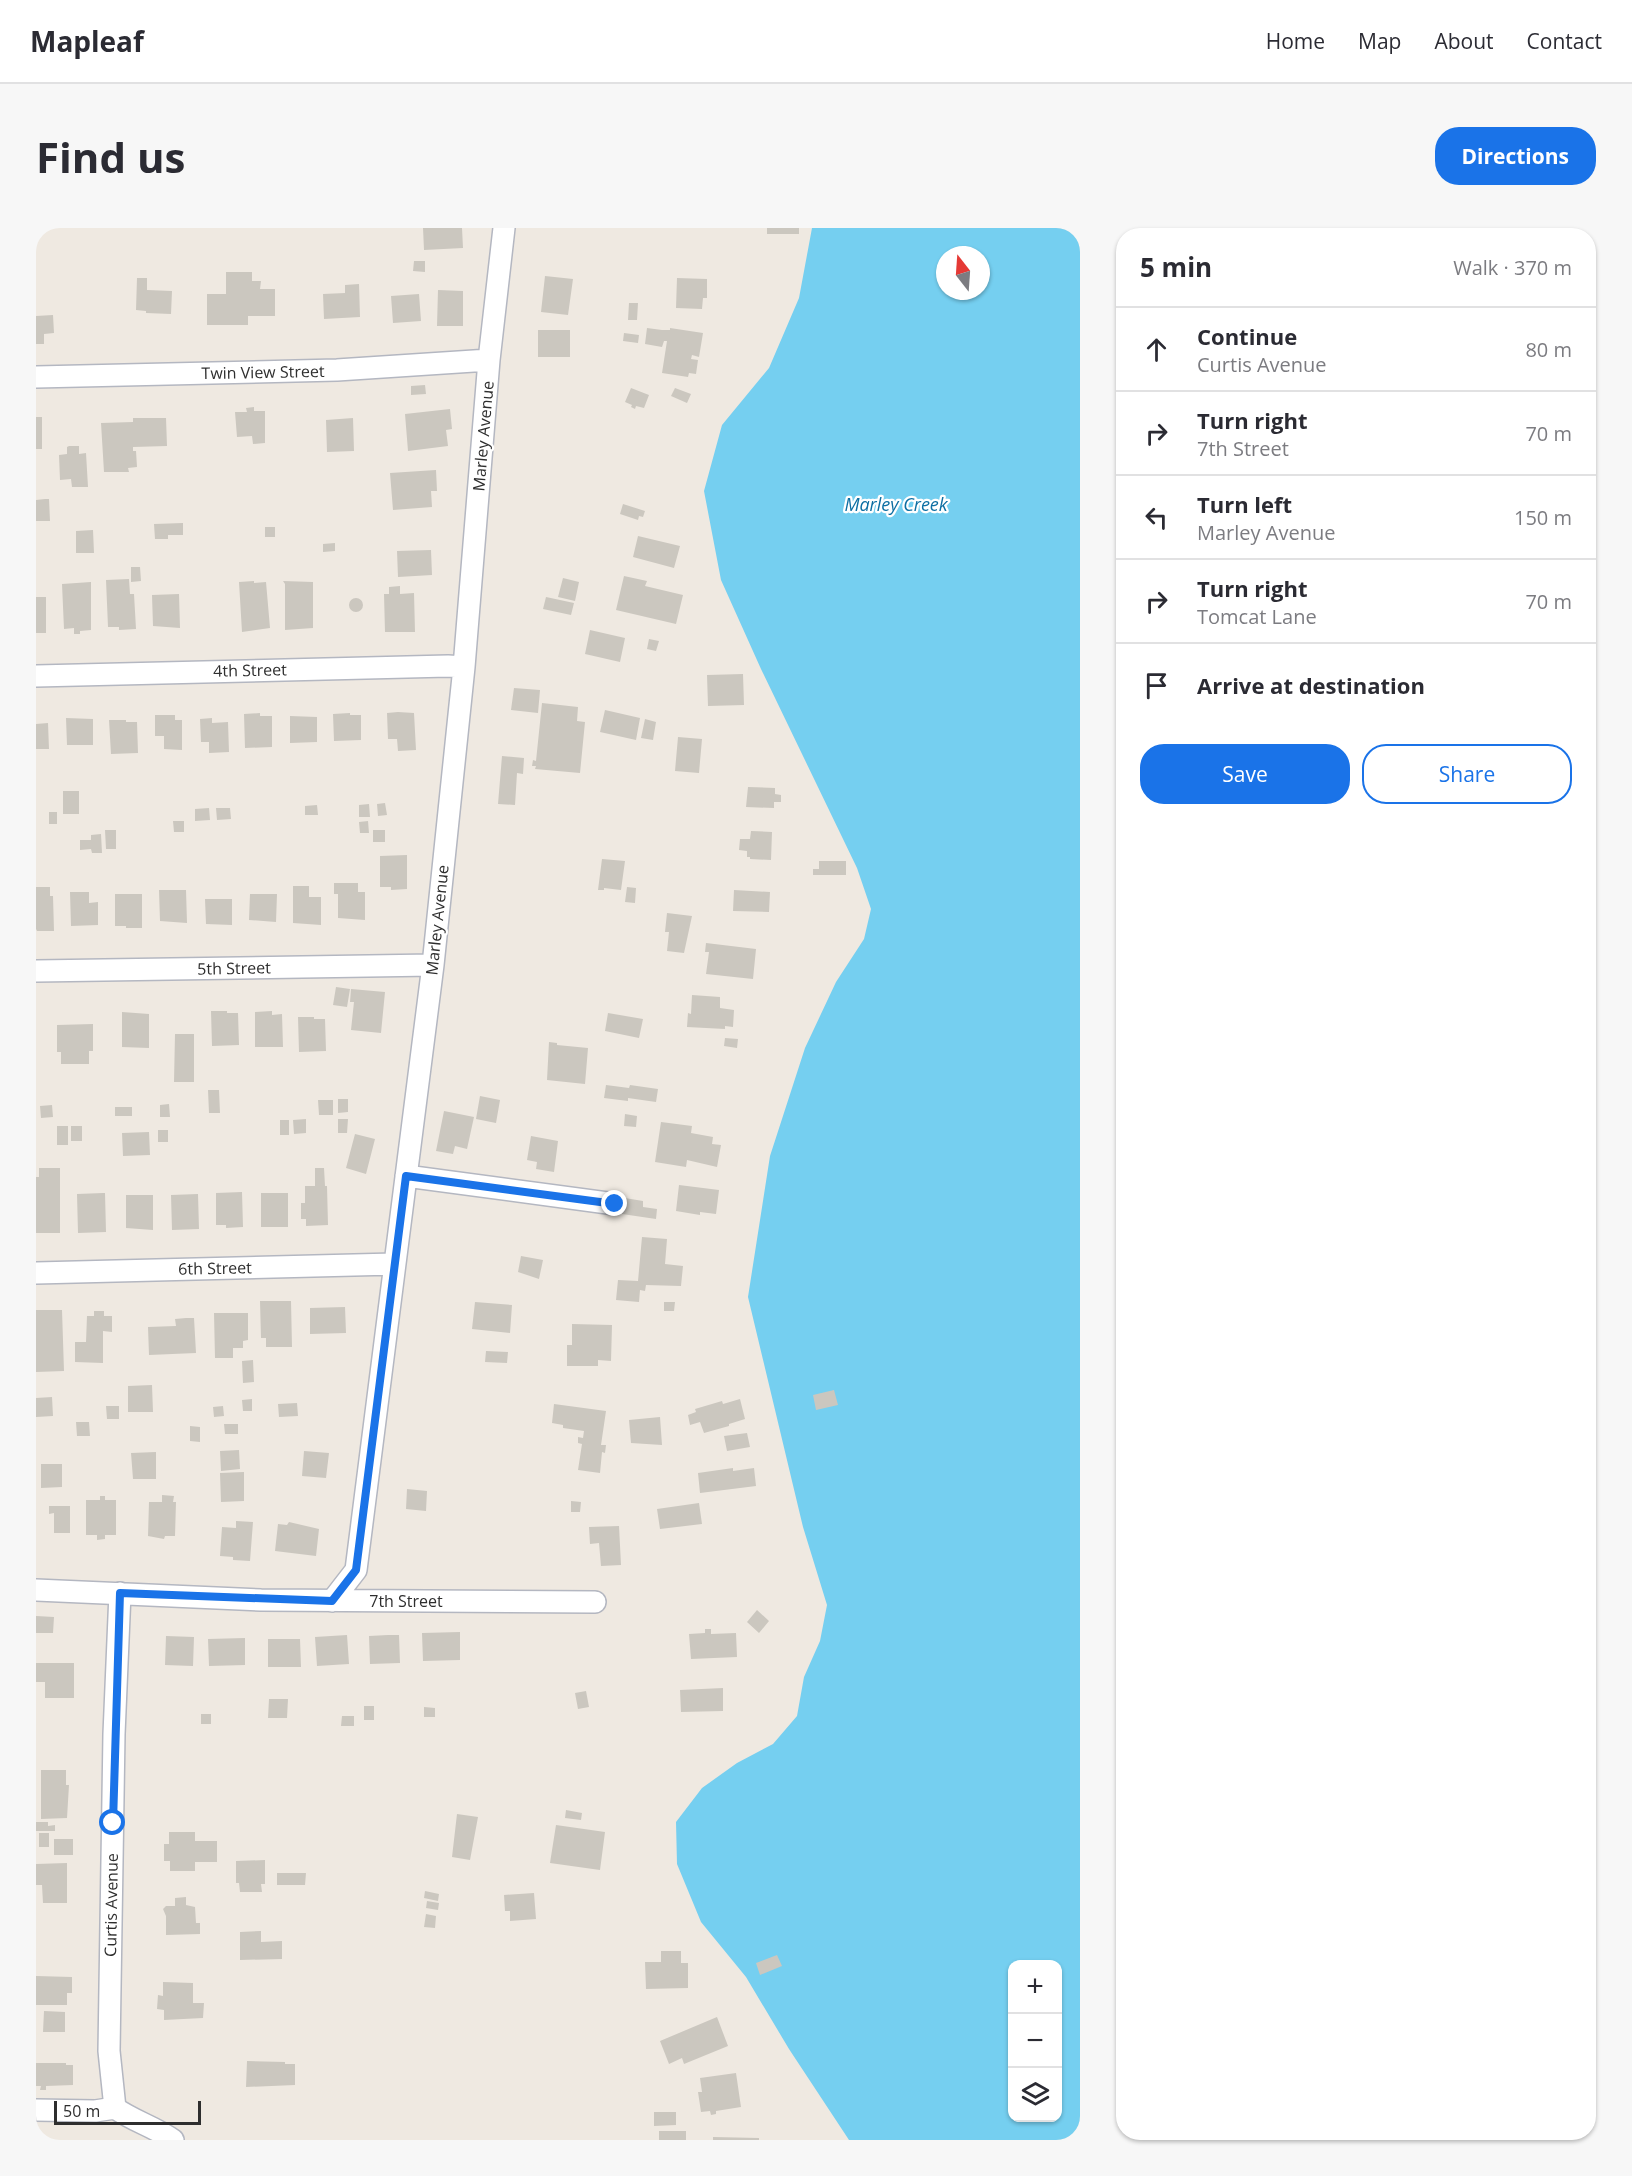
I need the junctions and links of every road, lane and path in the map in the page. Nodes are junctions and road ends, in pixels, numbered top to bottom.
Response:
1 (504, 228) edge
2 (489, 360) junction
3 (36, 377) edge
4 (464, 667) junction
5 (36, 676) edge
6 (433, 965) junction
7 (36, 971) edge
8 (406, 1176) junction
9 (615, 1204) dead end
10 (394, 1264) junction
11 (36, 1272) edge
12 (36, 1590) edge
13 (120, 1593) junction
14 (332, 1601) junction
15 (595, 1602) dead end
16 (115, 2108) junction
17 (36, 2110) edge
18 (173, 2140) edge

1 - 2 street, Marley Avenue
2 - 3 street, Twin View Street
2 - 4 street, Marley Avenue
4 - 5 street, 4th Street
4 - 6 street, Marley Avenue
6 - 7 street, 5th Street
6 - 8 street, Marley Avenue
8 - 9 street
8 - 10 street, Marley Avenue
10 - 11 street, 6th Street
10 - 14 street, Marley Avenue
12 - 13 street, 7th Street
13 - 14 street, 7th Street
13 - 16 street, Curtis Avenue
14 - 15 street, 7th Street
16 - 17 street
16 - 18 street

